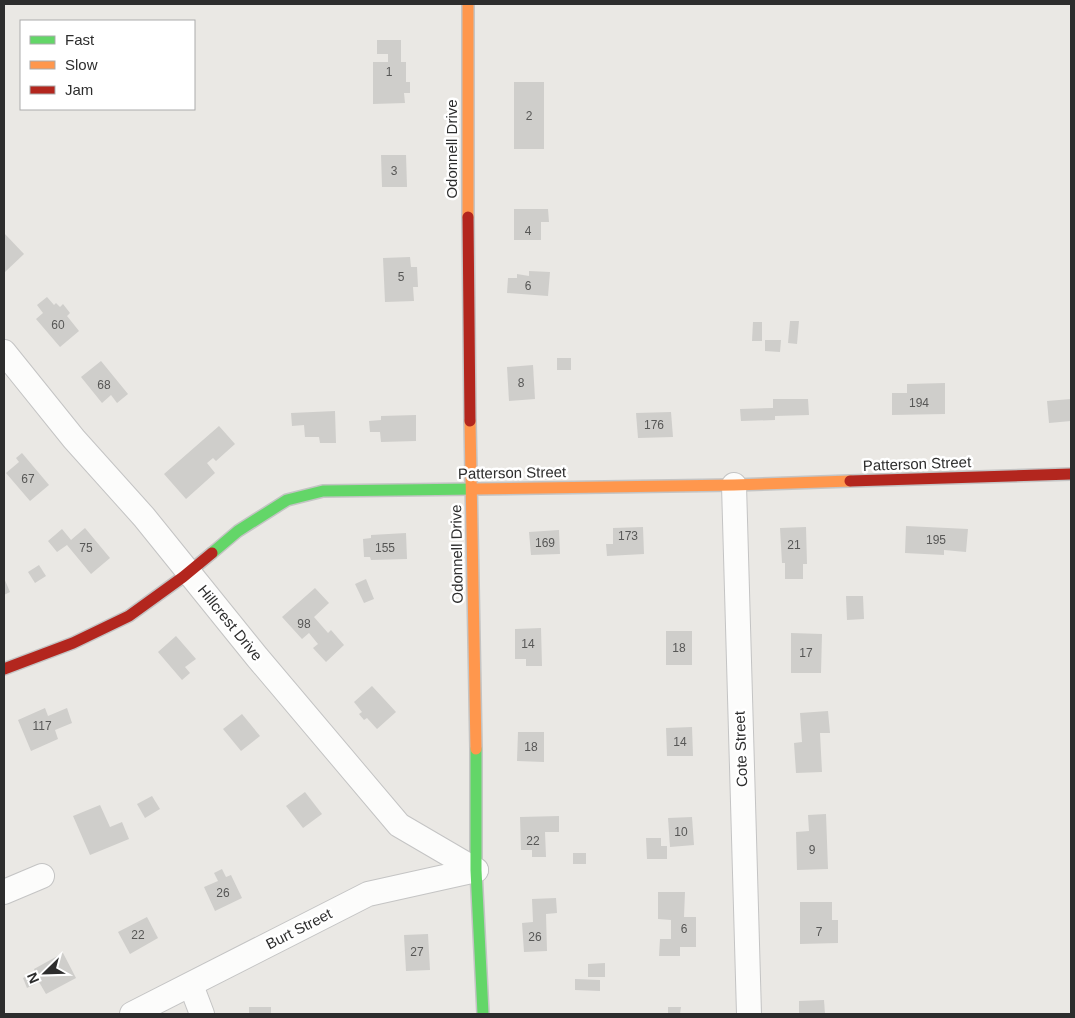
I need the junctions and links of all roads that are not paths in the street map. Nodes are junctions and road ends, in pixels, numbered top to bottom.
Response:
1 (468, 4) edge
2 (4, 352) edge
3 (1071, 474) edge
4 (734, 485) junction
5 (471, 488) junction
6 (188, 572) junction
7 (4, 669) edge
8 (476, 870) junction
9 (42, 876) dead end
10 (4, 892) edge
11 (191, 985) junction
12 (132, 1014) edge
13 (202, 1014) edge
14 (483, 1014) edge
15 (749, 1014) edge

1 - 5 street, Odonnell Drive
2 - 6 street, Hillcrest Drive
3 - 4 street, Patterson Street
4 - 5 street, Patterson Street
4 - 15 street, Cote Street
5 - 6 street, Patterson Street
5 - 8 street, Odonnell Drive
6 - 7 street, Patterson Street
6 - 8 street, Hillcrest Drive
8 - 11 street, Burt Street
8 - 14 street, Odonnell Drive
9 - 10 street
11 - 12 street, Burt Street
11 - 13 street

